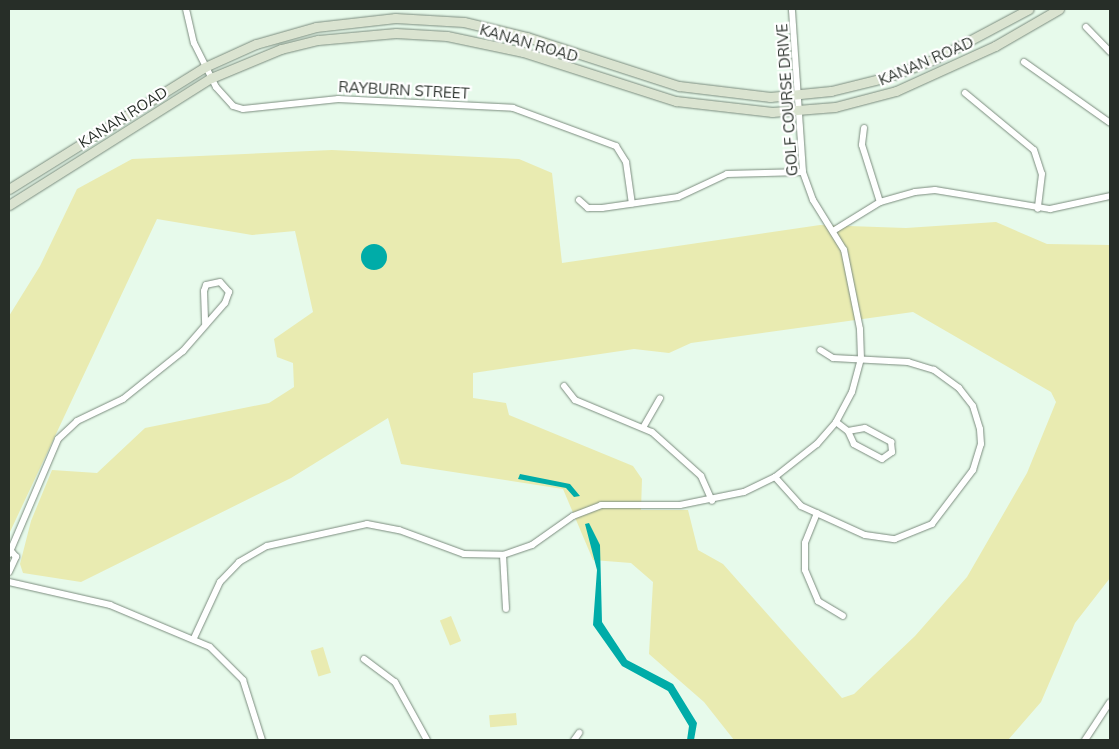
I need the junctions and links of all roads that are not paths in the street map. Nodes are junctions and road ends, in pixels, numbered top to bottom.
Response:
1 (186, 9) edge
2 (792, 9) edge
3 (1029, 9) edge
4 (1059, 9) edge
5 (1086, 27) dead end
6 (1110, 52) edge
7 (1024, 62) dead end
8 (205, 66) junction
9 (211, 78) junction
10 (965, 93) dead end
11 (800, 94) junction
12 (800, 110) junction
13 (1110, 124) edge
14 (864, 128) dead end
15 (803, 172) junction
16 (9, 189) edge
17 (1110, 196) edge
18 (579, 200) dead end
19 (880, 202) junction
20 (632, 204) junction
21 (9, 205) edge
22 (1038, 208) junction
23 (833, 231) junction
24 (205, 324) junction
25 (820, 350) dead end
26 (861, 359) junction
27 (564, 386) dead end
28 (660, 398) dead end
29 (836, 422) junction
30 (644, 426) junction
31 (848, 431) junction
32 (775, 477) junction
33 (712, 501) junction
34 (817, 513) junction
35 (10, 553) edge
36 (503, 555) junction
37 (9, 572) edge
38 (9, 582) edge
39 (506, 609) dead end
40 (844, 616) dead end
41 (194, 638) junction
42 (364, 659) dead end
43 (1110, 702) edge
44 (579, 733) dead end
45 (262, 740) edge
46 (427, 740) edge
47 (574, 740) edge
48 (1085, 740) edge

1 - 8 street, RAYBURN STREET
2 - 11 street, GOLF COURSE DRIVE
3 - 11 main road, KANAN ROAD
4 - 12 main road, KANAN ROAD
5 - 6 street
7 - 13 street
8 - 9 street, RAYBURN STREET
8 - 11 main road, KANAN ROAD
8 - 16 main road, KANAN ROAD
9 - 12 main road, KANAN ROAD
9 - 20 street, RAYBURN STREET
9 - 21 main road, KANAN ROAD
10 - 22 street
11 - 12 street, GOLF COURSE DRIVE
12 - 15 street, GOLF COURSE DRIVE
14 - 19 street
15 - 20 street
15 - 23 street, GOLF COURSE DRIVE
17 - 22 street
18 - 20 street
19 - 22 street
19 - 23 street
23 - 26 street, GOLF COURSE DRIVE
24 - 24 street
24 - 35 street
25 - 26 street
26 - 29 street, GOLF COURSE DRIVE
26 - 34 street
27 - 30 street
28 - 30 street
29 - 31 street
29 - 32 street, GOLF COURSE DRIVE
30 - 33 street
31 - 31 street
32 - 33 street, GOLF COURSE DRIVE
32 - 34 street
33 - 36 street, GOLF COURSE DRIVE
34 - 40 street
35 - 37 street
36 - 39 street
36 - 41 street, GOLF COURSE DRIVE
38 - 41 street
41 - 45 street
42 - 46 street
43 - 48 street
44 - 47 street

